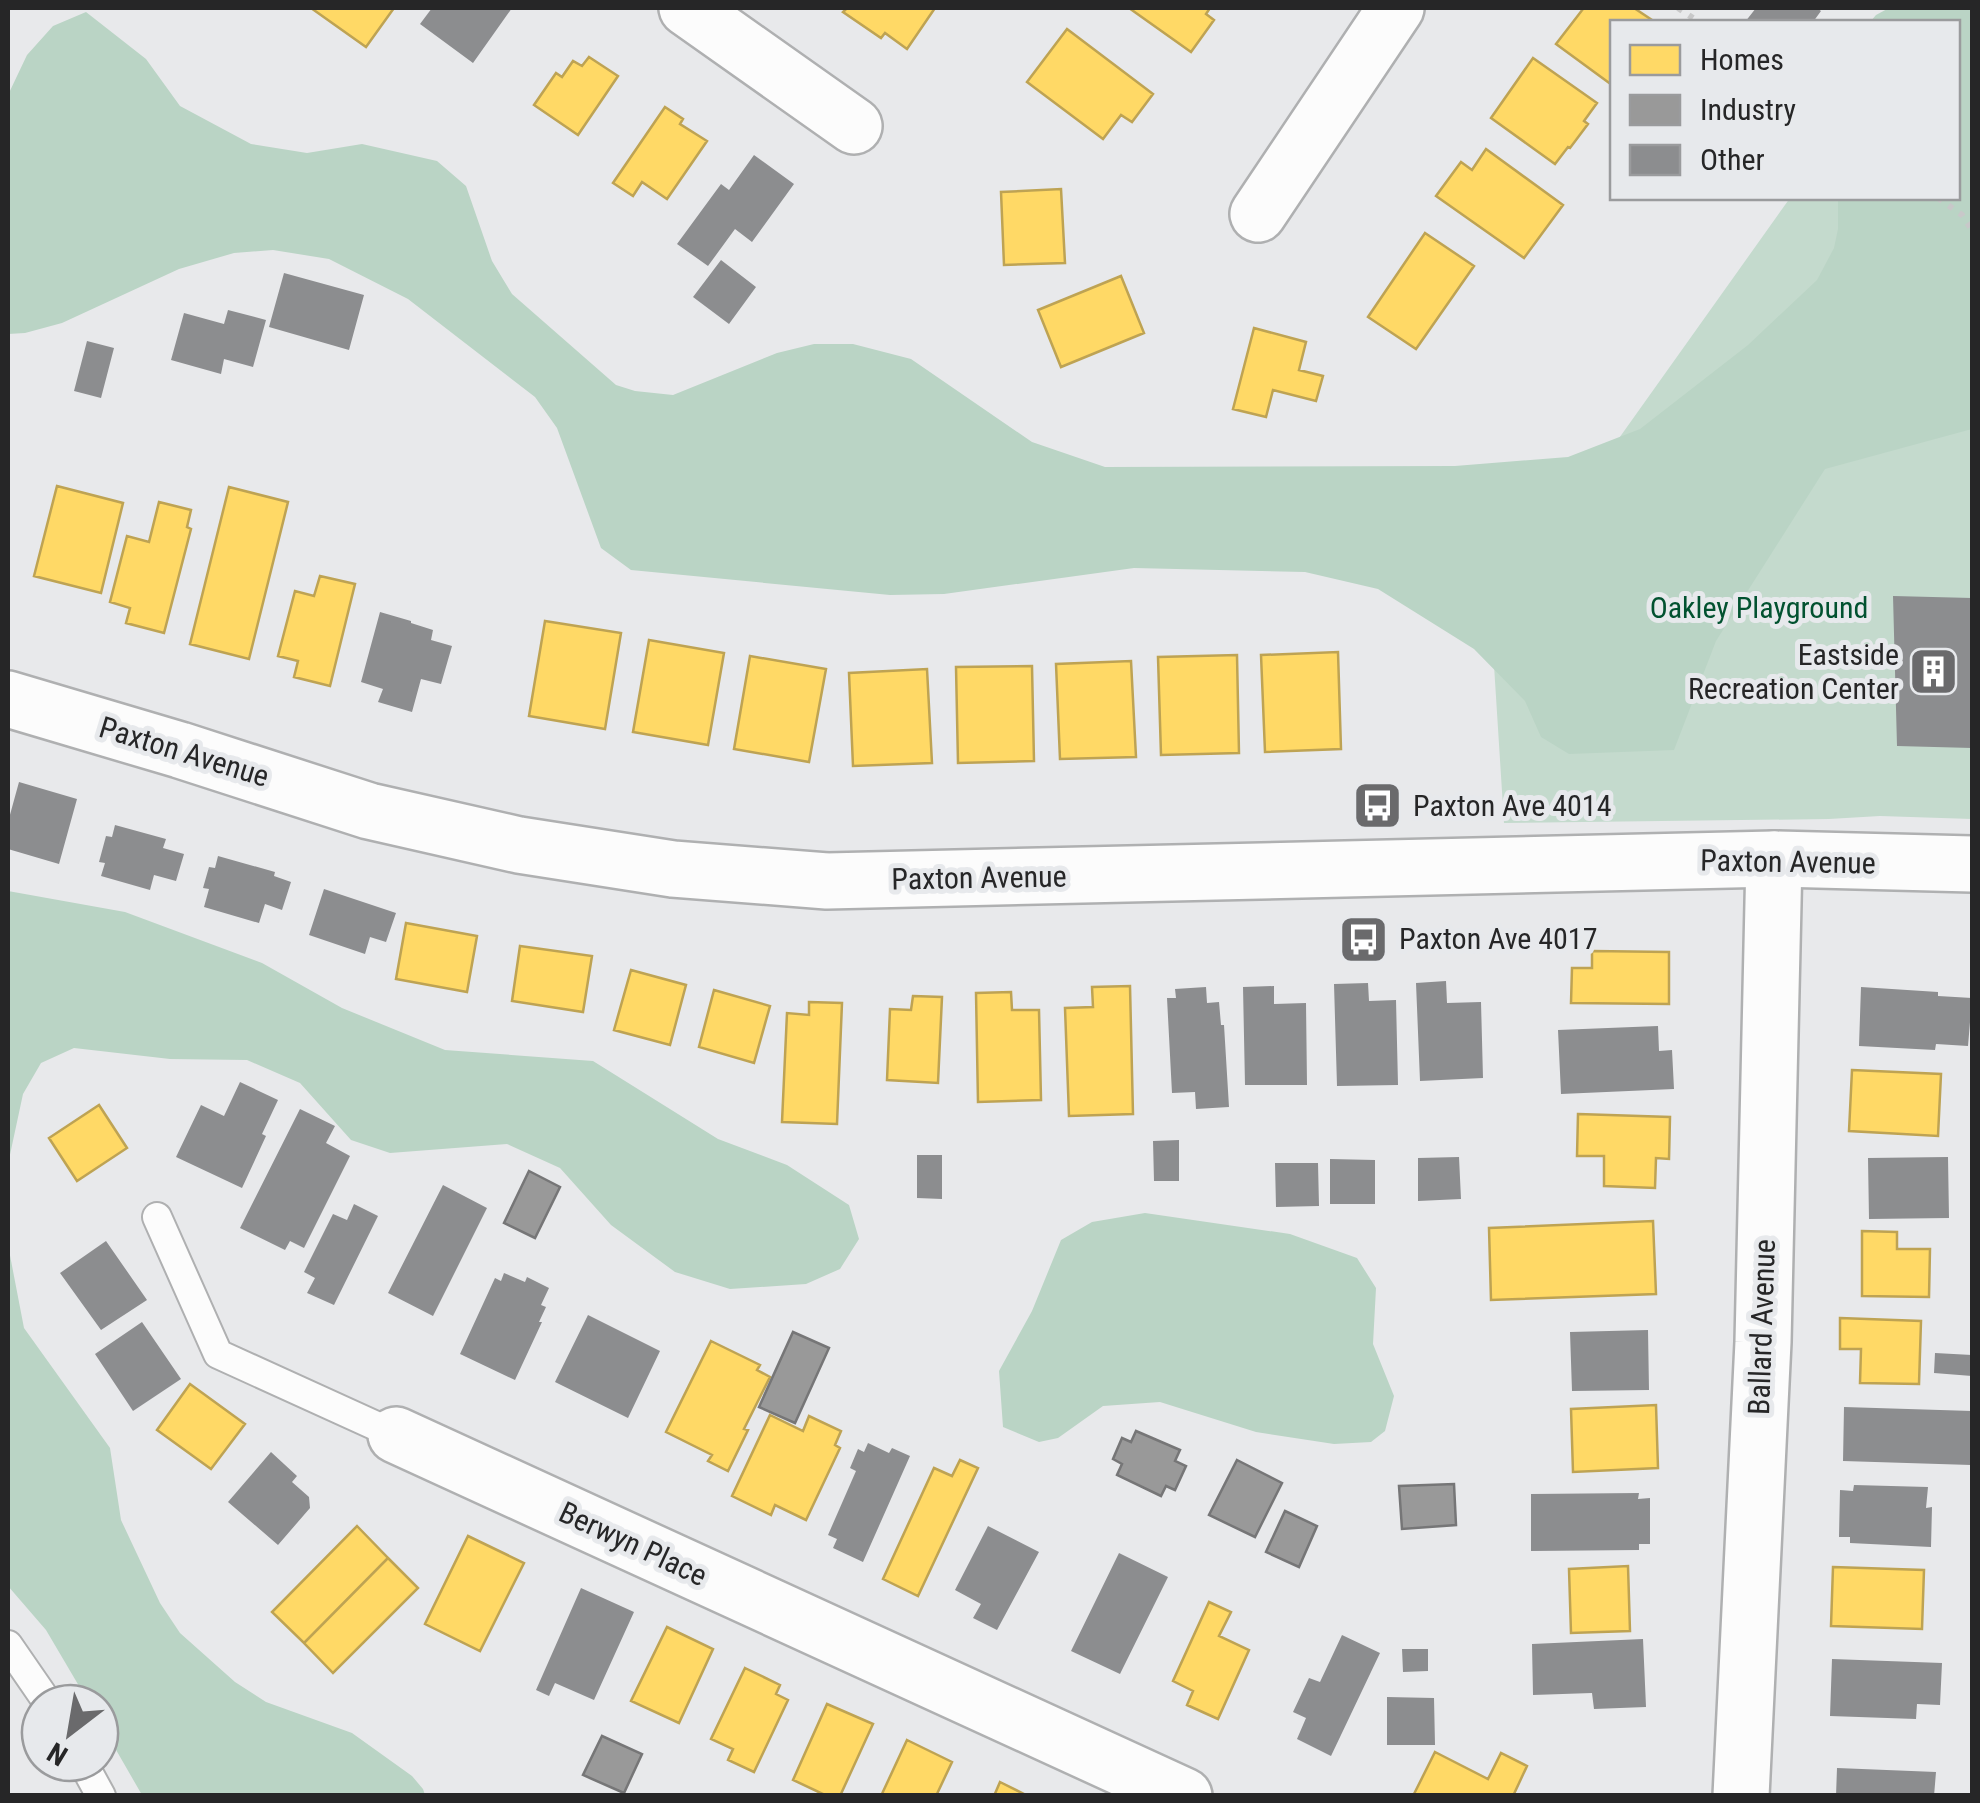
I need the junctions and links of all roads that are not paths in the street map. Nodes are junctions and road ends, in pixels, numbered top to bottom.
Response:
1 (687, 8) edge
2 (1396, 8) edge
3 (854, 126) dead end
4 (1258, 214) dead end
5 (8, 699) edge
6 (1774, 858) junction
7 (1972, 864) edge
8 (157, 1217) dead end
9 (396, 1435) joint
10 (8, 1645) edge
11 (34, 1683) edge
12 (1184, 1796) edge
13 (1741, 1796) edge

1 - 3 street
2 - 4 street
5 - 6 street, Paxton Avenue
6 - 7 street, Paxton Avenue
6 - 13 street, Ballard Avenue
8 - 9 lane, Berwyn Place
9 - 12 street, Berwyn Place
10 - 11 lane

